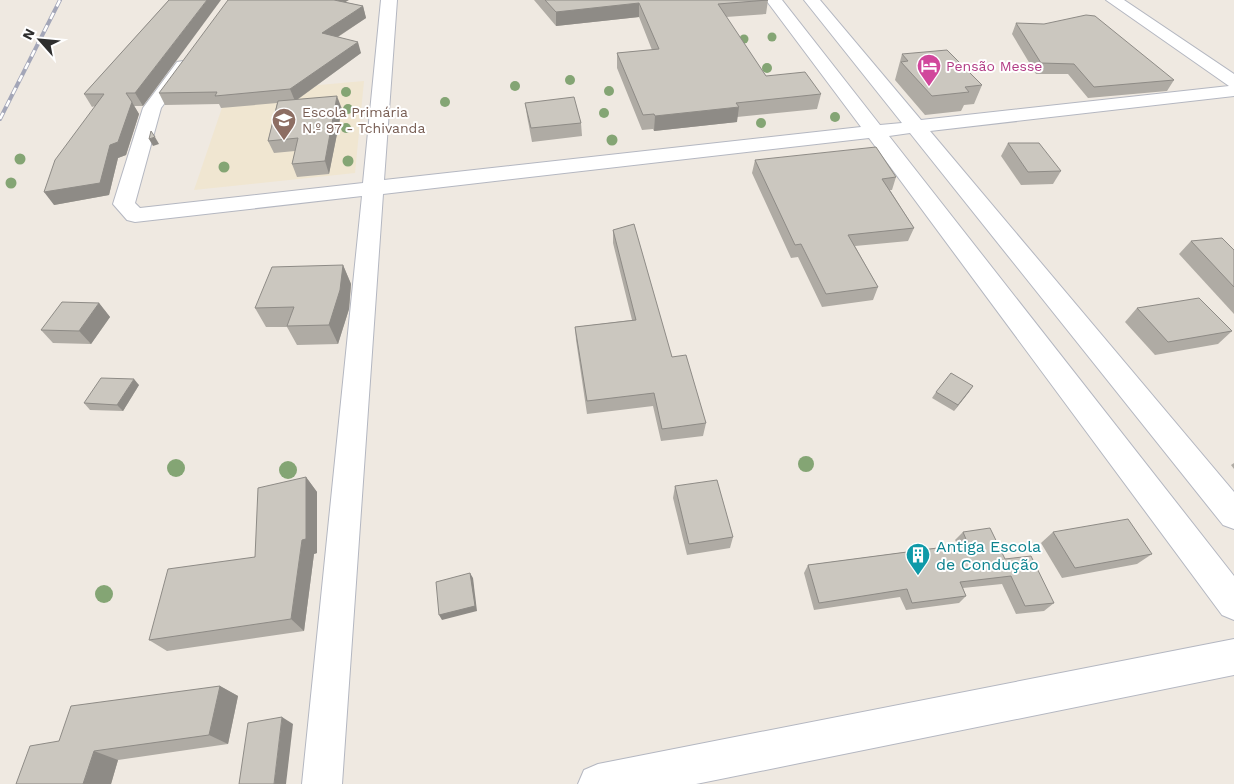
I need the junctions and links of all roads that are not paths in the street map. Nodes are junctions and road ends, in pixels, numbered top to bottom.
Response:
1 (389, 0) edge
2 (774, 0) edge
3 (812, 0) edge
4 (1114, 0) edge
5 (192, 54) edge
6 (1234, 82) edge
7 (1234, 91) edge
8 (916, 127) junction
9 (874, 132) junction
10 (373, 188) junction
11 (1234, 515) edge
12 (1234, 603) edge
13 (1234, 657) edge
14 (322, 784) edge
15 (598, 784) edge

1 - 10 street
2 - 9 street
3 - 8 street
4 - 6 street
5 - 10 street
7 - 8 street
8 - 9 street
8 - 11 street
9 - 10 street
9 - 12 street
10 - 14 street
13 - 15 street

